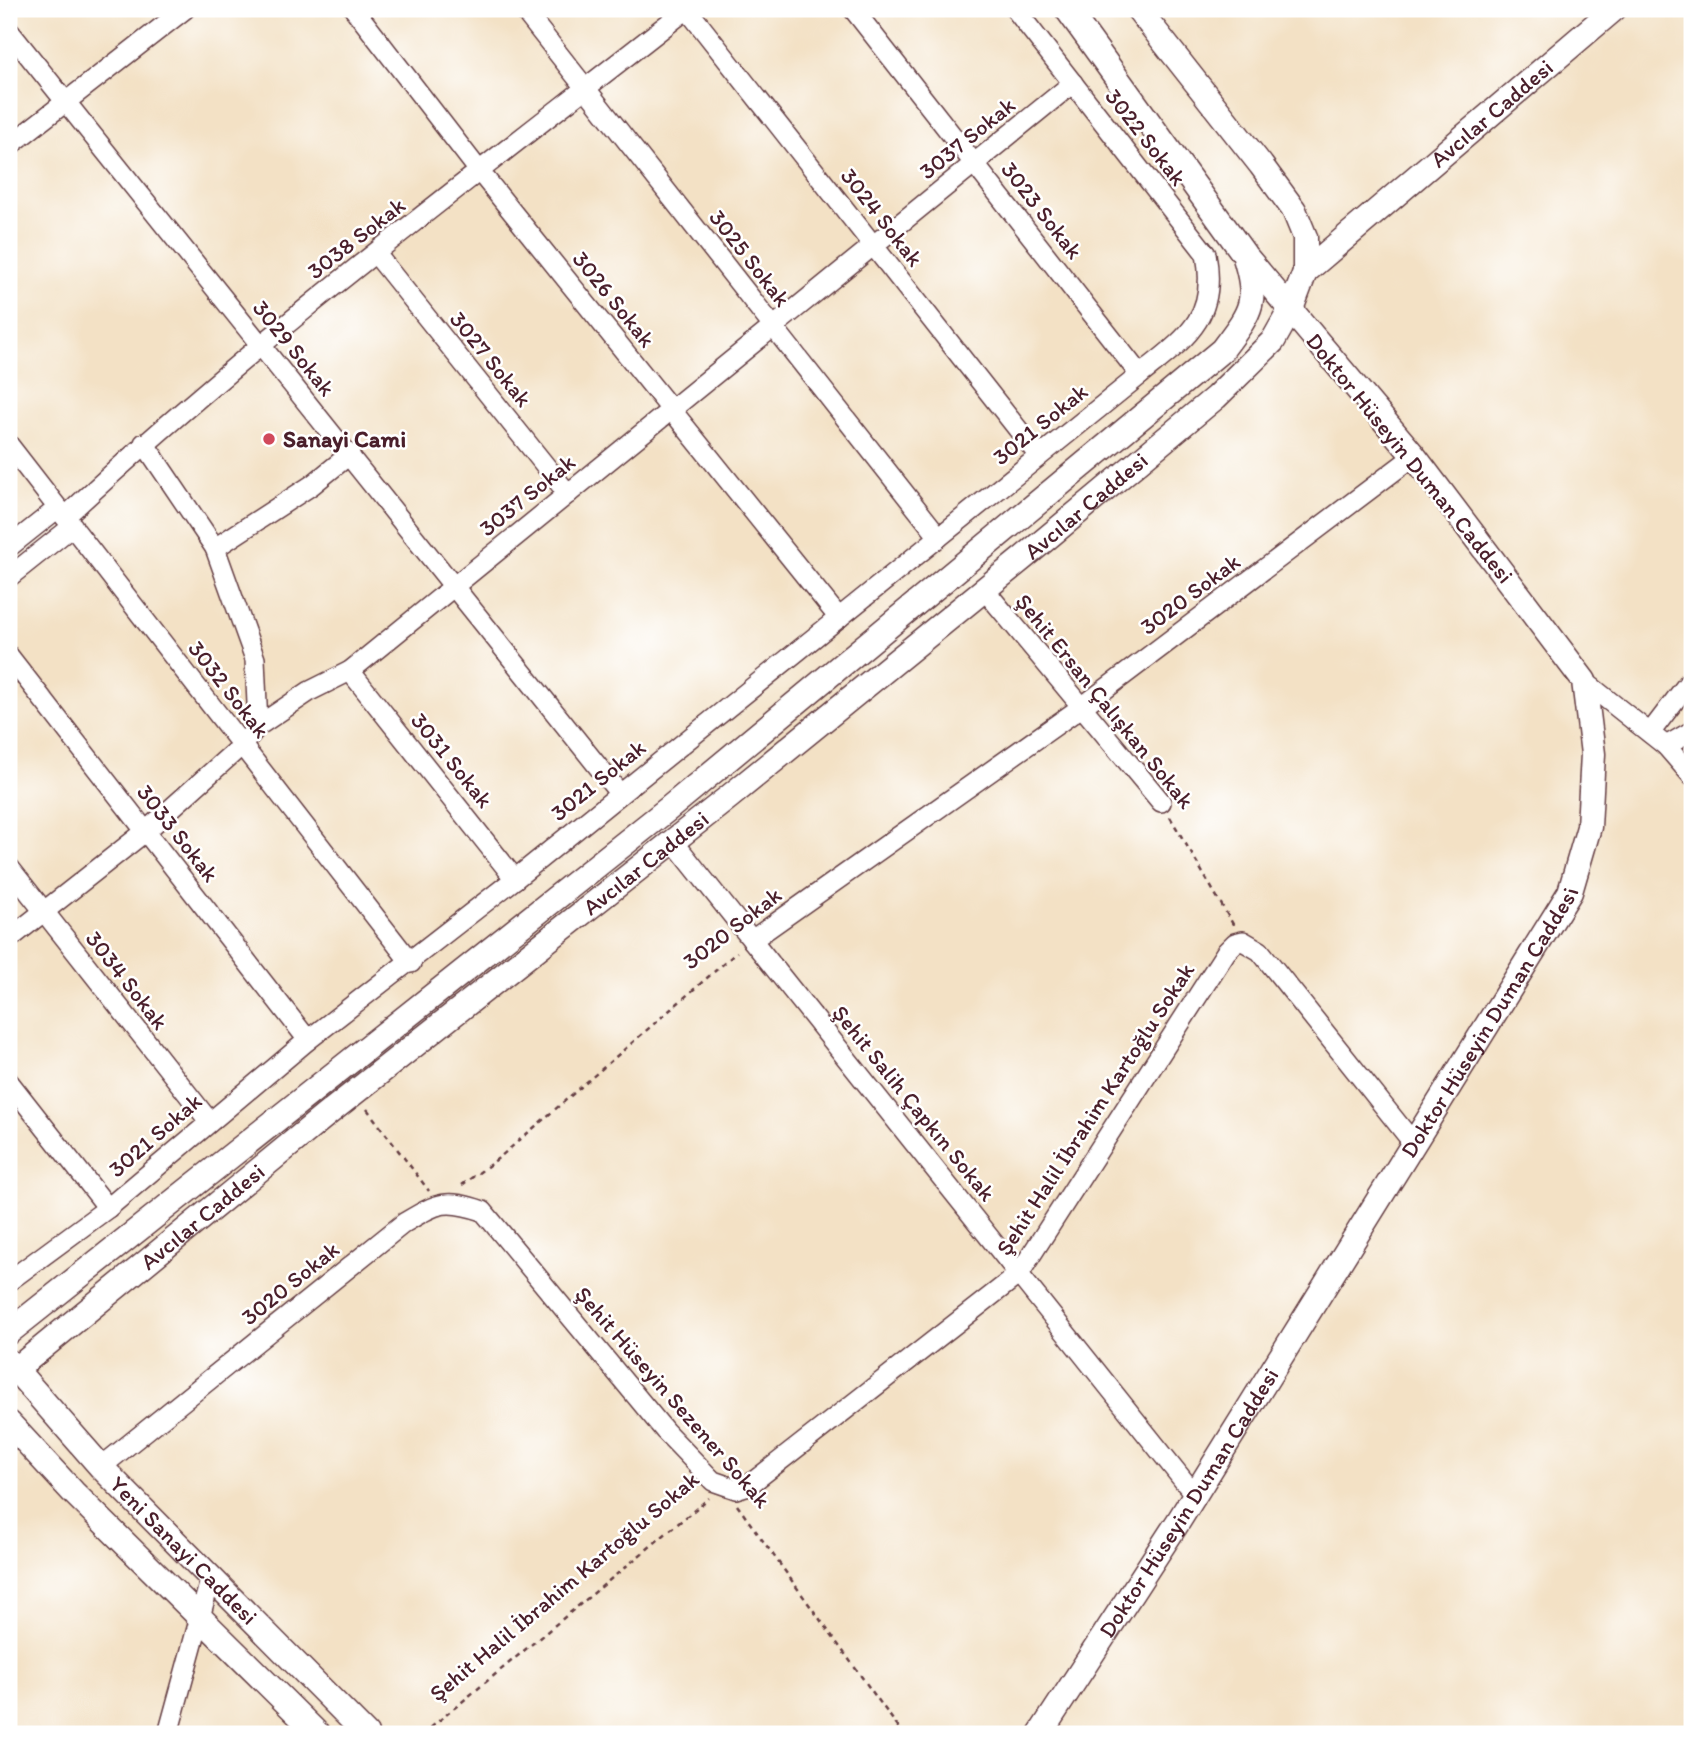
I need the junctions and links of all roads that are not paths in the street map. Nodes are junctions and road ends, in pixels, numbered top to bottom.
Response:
1 (185, 9) edge
2 (354, 9) edge
3 (523, 9) edge
4 (687, 9) edge
5 (853, 9) edge
6 (1015, 9) edge
7 (1067, 9) edge
8 (1138, 9) edge
9 (1614, 9) edge
10 (9, 31) edge
11 (1073, 83) junction
12 (585, 89) junction
13 (65, 102) junction
14 (9, 146) edge
15 (974, 163) junction
16 (480, 172) junction
17 (873, 245) junction
18 (376, 254) junction
19 (1244, 254) junction
20 (1305, 272) junction
21 (1207, 306) joint
22 (1291, 309) junction
23 (1245, 319) joint
24 (773, 327) junction
25 (1273, 341) joint
26 (259, 346) junction
27 (1140, 375) junction
28 (671, 410) junction
29 (144, 443) junction
30 (9, 445) edge
31 (350, 454) junction
32 (1039, 456) junction
33 (1414, 456) junction
34 (568, 494) junction
35 (66, 517) junction
36 (939, 537) junction
37 (9, 547) edge
38 (215, 548) junction
39 (9, 577) edge
40 (454, 586) junction
41 (984, 589) junction
42 (839, 618) junction
43 (9, 656) edge
44 (349, 671) junction
45 (1692, 678) edge
46 (1584, 681) junction
47 (1083, 706) junction
48 (258, 726) junction
49 (1692, 731) edge
50 (1650, 733) junction
51 (242, 745) junction
52 (1666, 746) junction
53 (1692, 776) edge
54 (620, 794) junction
55 (1161, 802) road end
56 (146, 831) junction
57 (673, 841) junction
58 (9, 867) edge
59 (516, 879) junction
60 (42, 912) junction
61 (9, 939) edge
62 (752, 940) junction
63 (411, 962) junction
64 (308, 1040) junction
65 (9, 1082) edge
66 (209, 1121) junction
67 (1414, 1144) junction
68 (438, 1203) joint
69 (108, 1208) junction
70 (1019, 1274) junction
71 (9, 1281) edge
72 (9, 1332) edge
73 (11, 1369) edge
74 (9, 1423) edge
75 (102, 1467) junction
76 (724, 1486) joint
77 (1195, 1495) junction
78 (211, 1577) junction
79 (199, 1617) junction
80 (168, 1734) edge
81 (318, 1734) edge
82 (366, 1734) edge
83 (1040, 1734) edge

1 - 13 street
2 - 16 street, 3026 Sokak
3 - 12 street, 3025 Sokak
4 - 12 street, 3038 Sokak
4 - 17 street, 3024 Sokak
5 - 15 street, 3023 Sokak
6 - 11 street, 3022 Sokak
7 - 19 main road, Doktor Hüseyin Duman Caddesi
8 - 20 main road, Doktor Hüseyin Duman Caddesi
9 - 20 main road, Avcılar Caddesi
10 - 13 street, 3029 Sokak
11 - 15 street, 3037 Sokak
11 - 21 street, 3022 Sokak
12 - 16 street, 3038 Sokak
12 - 24 street, 3025 Sokak
13 - 14 street
13 - 26 street, 3029 Sokak
15 - 17 street, 3037 Sokak
15 - 27 street, 3023 Sokak
16 - 18 street, 3038 Sokak
16 - 28 street, 3026 Sokak
17 - 24 street, 3037 Sokak
17 - 32 street, 3024 Sokak
18 - 26 street, 3038 Sokak
18 - 34 street, 3027 Sokak
19 - 22 main road, Doktor Hüseyin Duman Caddesi
19 - 23 main road, Doktor Hüseyin Duman Caddesi
20 - 22 main road, Doktor Hüseyin Duman Caddesi
21 - 27 street, 3021 Sokak
22 - 25 main road, Doktor Hüseyin Duman Caddesi
22 - 33 main road, Doktor Hüseyin Duman Caddesi
23 - 72 main road, Avcılar Caddesi
24 - 28 street, 3037 Sokak
24 - 36 street, 3025 Sokak
25 - 41 main road, Avcılar Caddesi
26 - 29 street, 3038 Sokak
26 - 31 street, 3029 Sokak
27 - 32 street, 3021 Sokak
28 - 34 street, 3037 Sokak
28 - 42 street, 3026 Sokak
29 - 35 street, 3038 Sokak
29 - 38 street
30 - 35 street, 3032 Sokak
31 - 38 street
31 - 40 street, 3029 Sokak
32 - 36 street, 3021 Sokak
33 - 46 main road, Doktor Hüseyin Duman Caddesi
33 - 47 street, 3020 Sokak
34 - 40 street, 3037 Sokak
35 - 37 street, 3038 Sokak
35 - 39 street, 3038 Sokak
35 - 51 street, 3032 Sokak
36 - 42 street, 3021 Sokak
38 - 48 street
40 - 44 street, 3037 Sokak
40 - 54 street, 3029 Sokak
41 - 47 street, Şehit Ersan Çalışkan Sokak
41 - 57 main road, Avcılar Caddesi
42 - 54 street, 3021 Sokak
43 - 56 street, 3033 Sokak
44 - 48 street, 3037 Sokak
44 - 59 street, 3031 Sokak
45 - 50 street
46 - 50 street
46 - 67 main road, Doktor Hüseyin Duman Caddesi
47 - 55 street, Şehit Ersan Çalışkan Sokak
47 - 62 street, 3020 Sokak
48 - 51 street, 3037 Sokak
49 - 52 street
50 - 52 street
51 - 56 street, 3037 Sokak
51 - 63 street, 3032 Sokak
52 - 53 street
54 - 59 street, 3021 Sokak
56 - 60 street, 3037 Sokak
56 - 64 street, 3033 Sokak
57 - 62 street, Şehit Salih Çapkın Sokak
57 - 73 main road, Avcılar Caddesi
58 - 60 street, 3034 Sokak
59 - 63 street, 3021 Sokak
60 - 61 street, 3037 Sokak
60 - 66 street, 3034 Sokak
62 - 70 street, Şehit Salih Çapkın Sokak
63 - 64 street, 3021 Sokak
64 - 66 street, 3021 Sokak
65 - 69 street
66 - 69 street, 3021 Sokak
67 - 70 street, Şehit Halil İbrahim Kartoğlu Sokak
67 - 77 main road, Doktor Hüseyin Duman Caddesi
68 - 75 street, 3020 Sokak
68 - 76 street, Şehit Hüseyin Sezener Sokak
69 - 71 street, 3021 Sokak
70 - 76 street, Şehit Halil İbrahim Kartoğlu Sokak
70 - 77 street, Şehit Salih Çapkın Sokak
73 - 75 main road, Yeni Sanayi Caddesi
74 - 79 main road, Yeni Sanayi Caddesi
75 - 78 main road, Yeni Sanayi Caddesi
77 - 83 main road, Doktor Hüseyin Duman Caddesi
78 - 79 street
78 - 82 main road, Yeni Sanayi Caddesi
79 - 80 street
79 - 81 main road, Yeni Sanayi Caddesi

